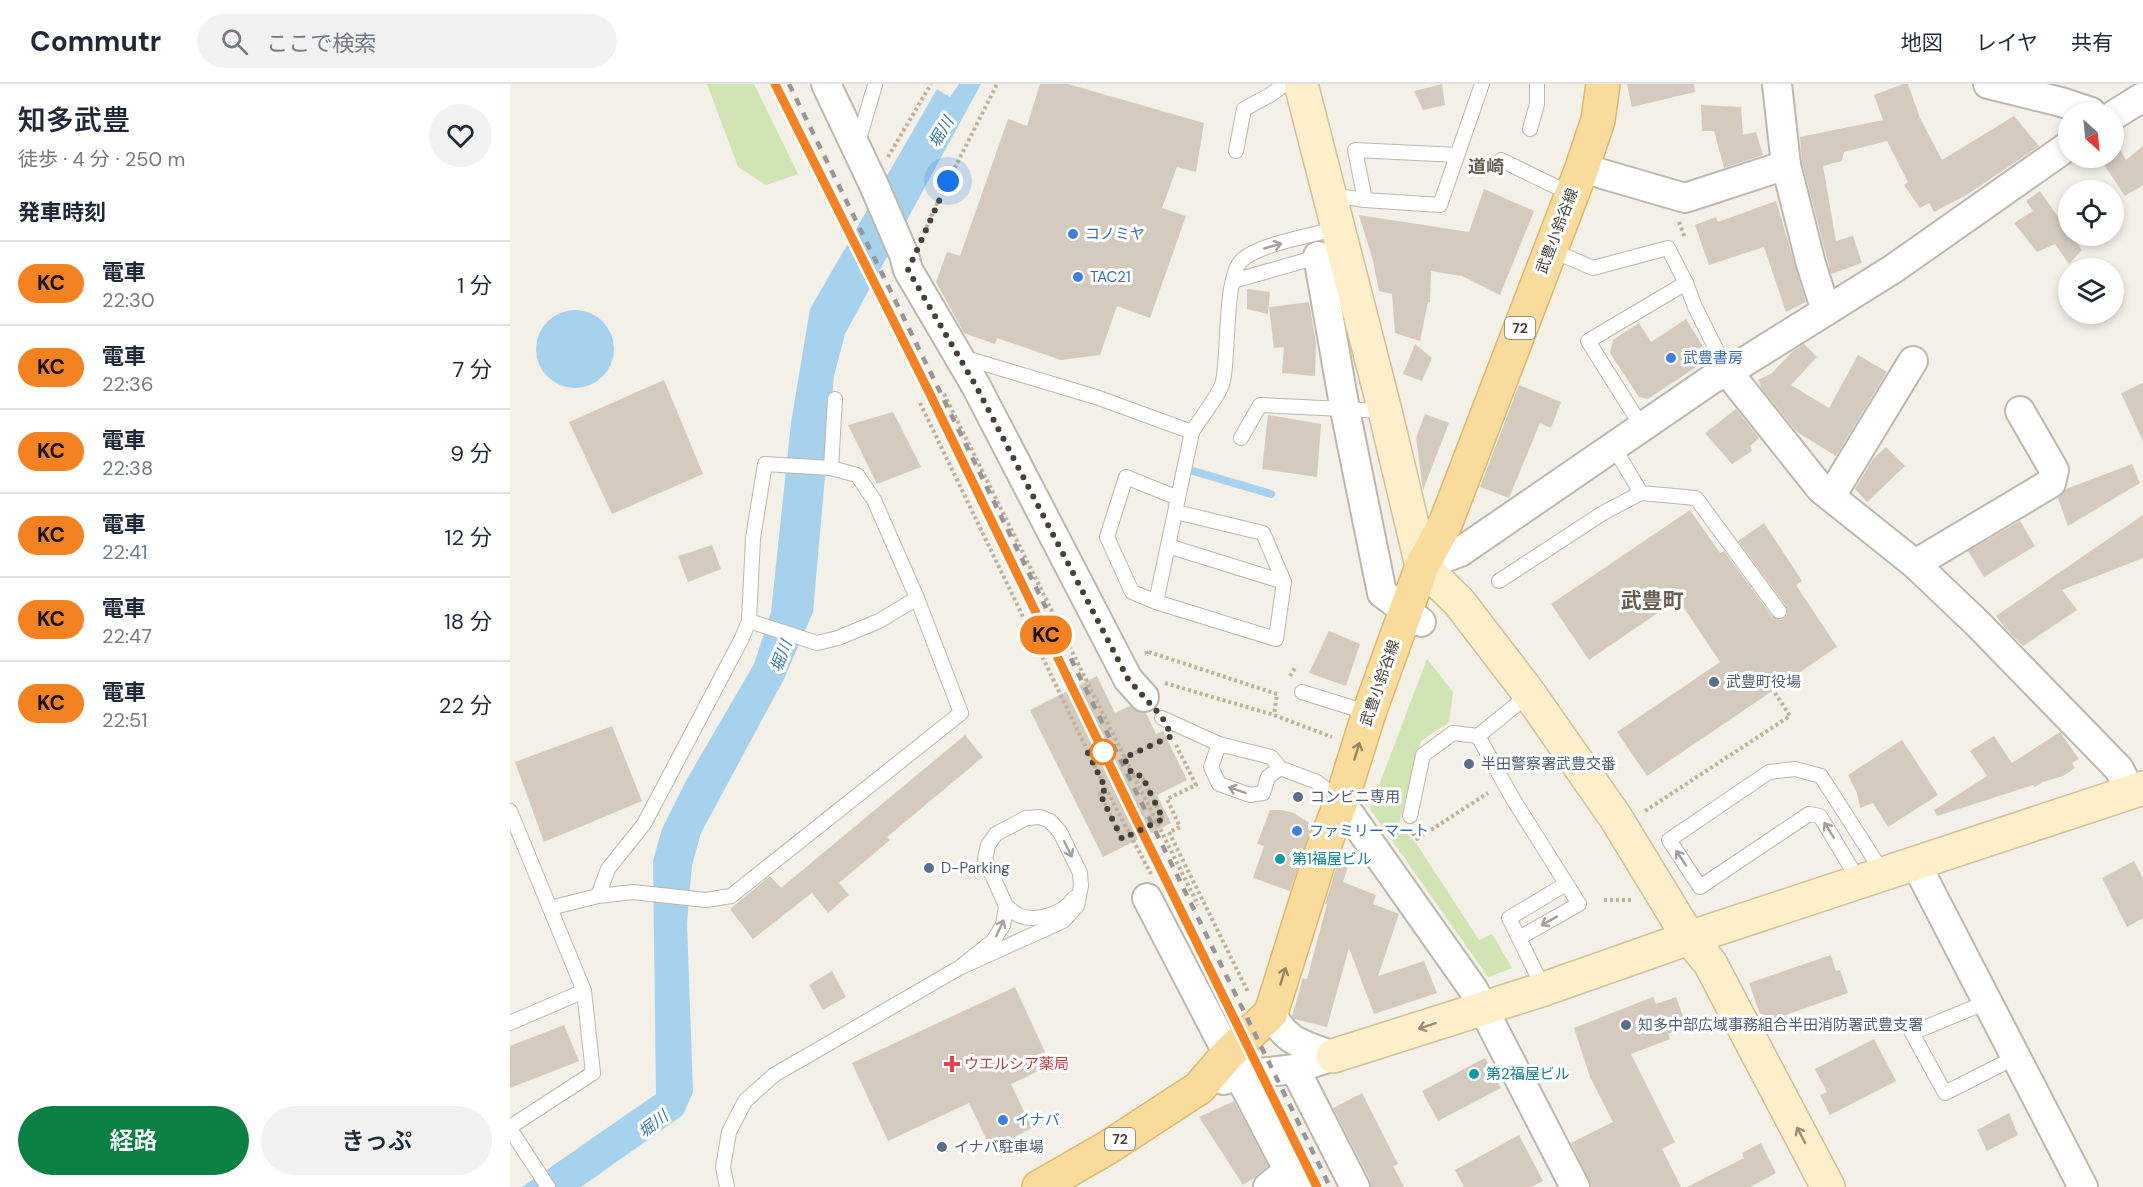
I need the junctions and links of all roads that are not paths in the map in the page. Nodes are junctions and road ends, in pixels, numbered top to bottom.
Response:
1 (826, 84) edge
2 (1285, 84) edge
3 (1301, 84) edge
4 (1482, 84) edge
5 (1537, 84) edge
6 (1603, 84) edge
7 (1777, 84) edge
8 (1988, 84) edge
9 (875, 85) edge
10 (2060, 93) edge
11 (2141, 93) edge
12 (2075, 102) edge
13 (2124, 107) edge
14 (1530, 129) dead end
15 (857, 148) junction
16 (1236, 151) dead end
17 (2058, 153) edge
18 (1457, 155) junction
19 (1501, 160) dead end
20 (1786, 165) junction
21 (1576, 181) junction
22 (1329, 194) junction
23 (1365, 200) junction
24 (1333, 245) junction
25 (1550, 250) junction
26 (1233, 280) junction
27 (1686, 283) junction
28 (1826, 310) junction
29 (957, 355) junction
30 (1913, 361) dead end
31 (1727, 371) junction
32 (835, 399) dead end
33 (1345, 410) junction
34 (1384, 411) junction
35 (2020, 411) dead end
36 (1642, 427) junction
37 (1192, 432) junction
38 (1241, 438) dead end
39 (1613, 446) junction
40 (831, 468) junction
41 (1641, 493) junction
42 (1831, 496) junction
43 (1177, 505) junction
44 (1168, 546) junction
45 (1915, 564) junction
46 (1422, 566) junction
47 (1499, 581) dead end
48 (1284, 582) junction
49 (917, 598) junction
50 (1156, 602) junction
51 (1779, 611) dead end
52 (1413, 616) junction
53 (749, 621) junction
54 (1302, 692) dead end
55 (1528, 692) junction
56 (1152, 698) joint
57 (1369, 713) junction
58 (1478, 736) junction
59 (1219, 744) junction
60 (1280, 768) junction
61 (2136, 790) edge
62 (1341, 802) junction
63 (510, 811) edge
64 (1410, 816) road end
65 (1915, 862) junction
66 (1871, 877) junction
67 (1566, 884) junction
68 (1081, 886) junction
69 (1150, 889) road end
70 (598, 896) junction
71 (1006, 906) junction
72 (550, 908) junction
73 (1520, 938) junction
74 (1689, 938) junction
75 (959, 968) junction
76 (1544, 989) junction
77 (584, 991) junction
78 (1987, 1002) junction
79 (1483, 1008) junction
80 (1267, 1018) junction
81 (510, 1023) edge
82 (1333, 1056) junction
83 (2016, 1057) junction
84 (1234, 1064) junction
85 (1295, 1068) junction
86 (510, 1128) edge
87 (1284, 1181) edge
88 (1823, 1185) edge
89 (548, 1187) edge
90 (726, 1187) edge
91 (1039, 1187) edge
92 (1355, 1187) edge
93 (1575, 1187) edge
94 (2083, 1187) edge

1 - 15 street
2 - 16 lane
3 - 22 street
4 - 18 lane
5 - 14 lane
6 - 21 main road, 武豊小鈴谷線 / 72
7 - 20 street
8 - 10 street
9 - 15 lane
10 - 12 street
11 - 13 street
15 - 29 street
17 - 28 street
18 - 23 lane
18 - 23 lane
19 - 21 lane
20 - 21 street
20 - 28 street
21 - 25 main road, 武豊小鈴谷線 / 72
22 - 23 lane
22 - 24 street
24 - 26 lane
26 -> 24 lane
24 - 33 street
24 - 34 street
25 - 27 lane
25 - 46 main road, 武豊小鈴谷線 / 72
26 - 37 lane
27 - 31 lane
27 - 36 lane
28 - 31 street
29 - 37 lane
29 - 56 street
30 - 42 street
31 - 36 street
31 - 42 street
32 - 40 lane
33 - 34 lane
33 - 38 lane
33 - 52 street
34 - 46 street
35 - 45 street
36 - 39 street
37 - 43 lane
39 - 41 lane
39 - 46 street
40 - 49 lane
40 - 53 lane
41 - 47 lane
41 - 51 lane
42 - 45 street
43 - 44 lane
43 - 48 lane
43 - 50 lane
44 - 48 lane
44 - 50 lane
45 - 61 street
46 - 52 main road, 武豊小鈴谷線 / 72
46 - 55 street
48 - 50 lane
49 - 53 lane
49 - 70 lane
52 - 57 main road, 武豊小鈴谷線 / 72
53 - 70 lane
54 - 57 lane
55 - 58 lane
55 - 74 street
56 - 59 lane
62 -> 57 main road, 武豊小鈴谷線 / 72
58 - 64 lane
58 - 67 lane
59 - 60 lane
60 -> 59 lane
60 - 62 lane
61 - 65 street
62 - 79 street
80 -> 62 main road, 武豊小鈴谷線 / 72
63 - 72 lane
65 - 66 street
65 - 78 street
66 -> 66 lane
66 - 74 street
67 - 73 lane
67 -> 73 lane
68 - 71 lane
71 -> 68 lane
68 - 75 lane
69 - 84 street
70 - 72 lane
75 -> 71 lane
72 - 77 lane
73 - 76 lane
74 - 76 street
88 -> 74 street
75 - 90 lane
76 - 79 street
77 - 81 lane
77 - 86 lane
78 - 83 street
78 - 83 lane
79 -> 82 street
79 - 93 street
80 - 82 street
80 - 84 main road, 72
82 - 85 street
83 - 94 street
84 - 85 street
84 - 87 street
84 - 91 main road, 72
85 - 92 street
86 - 89 lane

